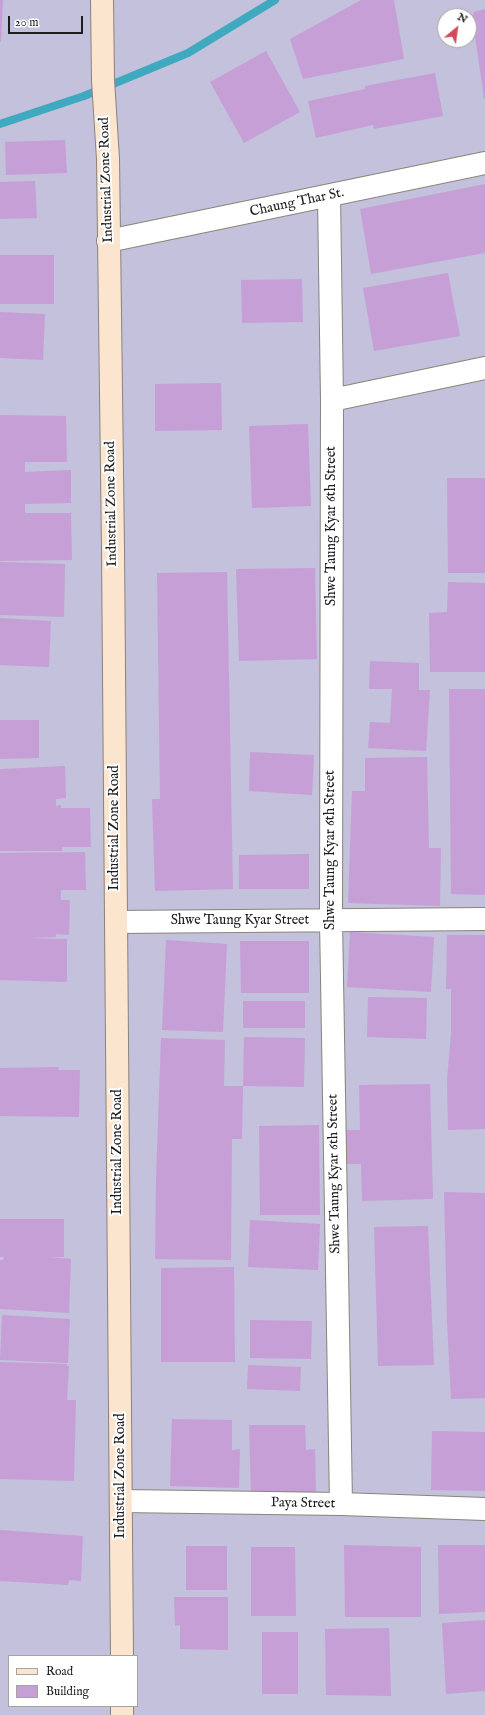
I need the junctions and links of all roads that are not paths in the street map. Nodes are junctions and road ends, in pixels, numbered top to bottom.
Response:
1 (102, 0) edge
2 (485, 163) edge
3 (329, 196) junction
4 (108, 241) junction
5 (485, 368) edge
6 (332, 400) junction
7 (485, 919) edge
8 (331, 920) junction
9 (116, 922) junction
10 (121, 1501) junction
11 (341, 1504) junction
12 (485, 1509) edge
13 (122, 1655) edge

1 - 4 street, Industrial Zone Road
2 - 3 street, Chaung Thar St.
3 - 4 street, Chaung Thar St.
3 - 6 street, Shwe Taung Kyar 6th Street
4 - 9 street, Industrial Zone Road
5 - 6 street
6 - 8 street, Shwe Taung Kyar 6th Street
7 - 8 street, Shwe Taung Kyar Street
8 - 9 street, Shwe Taung Kyar Street
8 - 11 street, Shwe Taung Kyar 6th Street
9 - 10 street, Industrial Zone Road
10 - 11 street, Paya Street
10 - 13 street, Industrial Zone Road
11 - 12 street, Paya Street

